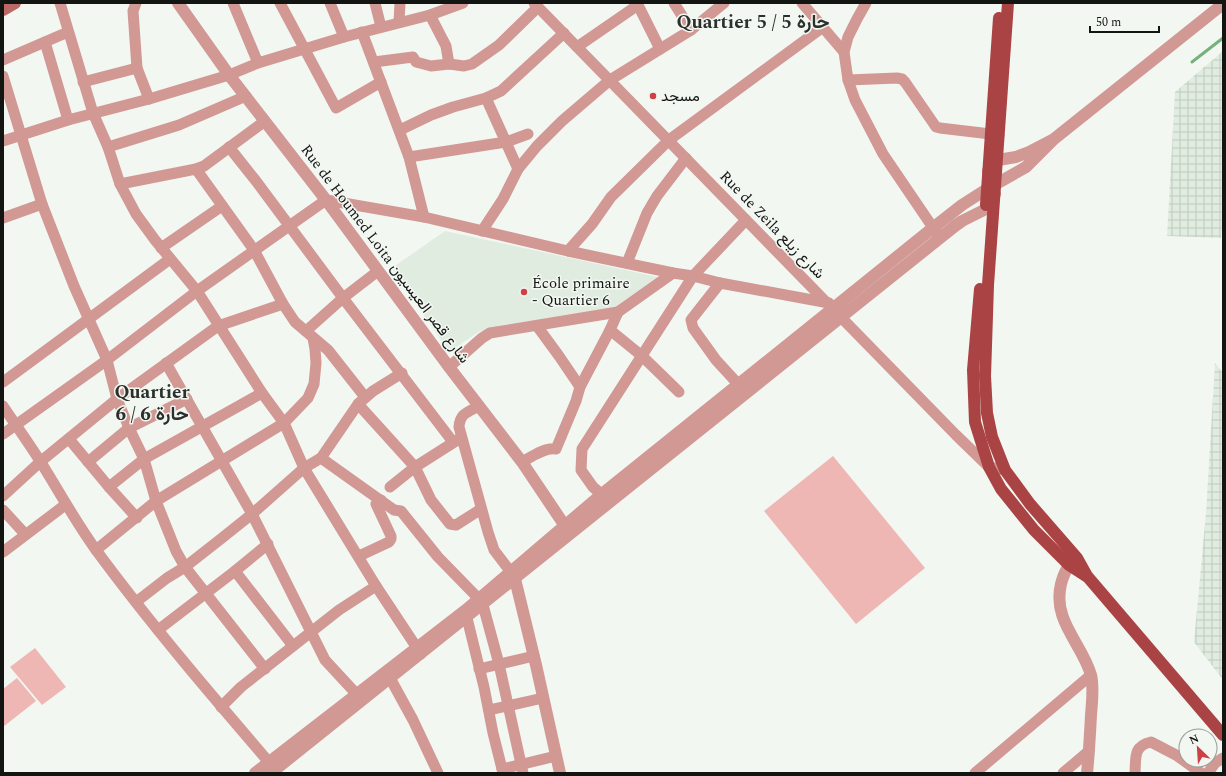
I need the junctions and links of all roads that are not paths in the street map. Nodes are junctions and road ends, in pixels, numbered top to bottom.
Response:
1 (15, 3) edge
2 (60, 3) edge
3 (136, 3) edge
4 (178, 3) edge
5 (233, 3) edge
6 (280, 3) edge
7 (330, 3) edge
8 (374, 3) edge
9 (400, 3) edge
10 (463, 3) edge
11 (674, 3) edge
12 (724, 3) edge
13 (802, 3) edge
14 (866, 3) edge
15 (1000, 3) edge
16 (1008, 3) edge
17 (638, 4) edge
18 (1223, 4) edge
19 (536, 5) edge
20 (3, 10) edge
21 (430, 15) junction
22 (399, 22) junction
23 (381, 27) junction
24 (823, 27) junction
25 (691, 30) junction
26 (68, 32) junction
27 (362, 32) junction
28 (564, 34) junction
29 (344, 37) junction
30 (45, 42) junction
31 (577, 47) junction
32 (304, 49) junction
33 (660, 49) junction
34 (844, 52) junction
35 (3, 60) edge
36 (374, 62) junction
37 (258, 63) junction
38 (449, 64) junction
39 (137, 68) junction
40 (229, 75) junction
41 (3, 76) edge
42 (610, 80) junction
43 (848, 80) junction
44 (83, 82) junction
45 (381, 82) junction
46 (246, 96) junction
47 (486, 98) junction
48 (149, 99) junction
49 (93, 113) junction
50 (68, 120) junction
51 (265, 121) junction
52 (400, 130) junction
53 (528, 134) dead end
54 (995, 134) junction
55 (20, 135) junction
56 (1054, 139) junction
57 (3, 140) edge
58 (669, 140) junction
59 (506, 142) junction
60 (108, 147) junction
61 (229, 148) junction
62 (409, 157) junction
63 (686, 158) junction
64 (998, 160) junction
65 (196, 169) junction
66 (518, 169) junction
67 (988, 171) junction
68 (120, 184) junction
69 (993, 189) junction
70 (326, 200) junction
71 (42, 204) junction
72 (222, 206) junction
73 (986, 209) junction
74 (424, 217) junction
75 (3, 218) edge
76 (746, 220) junction
77 (289, 225) junction
78 (934, 227) junction
79 (482, 231) junction
80 (940, 238) junction
81 (161, 248) junction
82 (254, 250) junction
83 (568, 251) junction
84 (170, 259) junction
85 (627, 263) junction
86 (378, 271) junction
87 (673, 274) junction
88 (693, 276) junction
89 (720, 283) junction
90 (197, 291) junction
91 (343, 298) junction
92 (283, 304) junction
93 (834, 309) junction
94 (618, 312) junction
95 (89, 318) junction
96 (218, 326) junction
97 (537, 326) junction
98 (610, 330) junction
99 (309, 335) junction
100 (642, 356) junction
101 (107, 360) junction
102 (166, 363) junction
103 (449, 367) junction
104 (402, 374) junction
105 (3, 382) edge
106 (738, 384) junction
107 (580, 387) junction
108 (680, 392) dead end
109 (262, 393) junction
110 (117, 399) junction
111 (187, 399) junction
112 (361, 400) junction
113 (722, 405) junction
114 (3, 406) edge
115 (479, 406) junction
116 (284, 423) junction
117 (15, 424) junction
118 (202, 426) junction
119 (129, 428) junction
120 (3, 434) edge
121 (69, 439) junction
122 (457, 440) junction
123 (321, 458) junction
124 (144, 459) junction
125 (222, 461) junction
126 (40, 462) junction
127 (88, 462) junction
128 (522, 462) junction
129 (415, 467) junction
130 (989, 467) junction
131 (304, 468) junction
132 (1005, 470) junction
133 (109, 487) junction
134 (390, 487) dead end
135 (3, 496) edge
136 (606, 498) junction
137 (381, 500) junction
138 (156, 501) junction
139 (65, 505) junction
140 (481, 509) junction
141 (3, 510) edge
142 (252, 514) junction
143 (137, 518) junction
144 (568, 530) junction
145 (25, 534) junction
146 (268, 544) junction
147 (96, 550) junction
148 (3, 552) edge
149 (359, 556) junction
150 (1073, 562) junction
151 (185, 567) junction
152 (235, 571) junction
153 (512, 575) junction
154 (376, 586) junction
155 (205, 594) junction
156 (136, 602) junction
157 (481, 602) junction
158 (467, 613) junction
159 (158, 630) junction
160 (310, 632) junction
161 (293, 646) junction
162 (420, 650) junction
163 (534, 656) junction
164 (499, 664) junction
165 (265, 669) junction
166 (480, 669) junction
167 (1090, 675) junction
168 (390, 678) junction
169 (359, 698) junction
170 (543, 698) junction
171 (509, 706) junction
172 (221, 707) junction
173 (489, 710) junction
174 (1223, 735) edge
175 (1089, 751) junction
176 (556, 756) junction
177 (1223, 758) edge
178 (272, 768) edge
179 (522, 768) edge
180 (503, 771) edge
181 (255, 773) edge
182 (438, 773) edge
183 (560, 773) edge
184 (975, 773) edge
185 (1064, 773) edge
186 (1087, 773) edge
187 (1135, 773) edge
188 (1201, 773) edge
189 (1208, 773) edge

1 - 20 main road
2 - 26 street
3 - 39 street
4 - 40 street, Rue de Houmed Loita شارع قصر العيسيون
5 - 37 street
6 - 32 street
7 - 29 street
8 - 23 street
9 - 22 street
10 - 21 street
11 - 25 street
12 - 25 street
13 - 24 street
14 - 34 street
15 - 54 main road
16 - 54 main road
17 - 31 street
17 - 33 street
18 - 56 street
19 - 28 street, Rue de Zeila شارع زيلع
19 - 38 street
21 - 22 street
21 - 38 street
22 - 23 street
23 - 27 street
24 - 34 street
24 - 58 street
25 - 33 street
26 - 30 street
26 - 44 street
27 - 29 street
27 - 36 street
28 - 31 street, Rue de Zeila شارع زيلع
28 - 47 street
29 - 32 street
30 - 35 street
30 - 50 street
31 - 42 street, Rue de Zeila شارع زيلع
32 - 37 street
32 - 45 street
33 - 42 street
34 - 43 street
36 - 38 street
36 - 45 street
37 - 40 street
39 - 44 street
39 - 48 street
40 - 46 street, Rue de Houmed Loita شارع قصر العيسيون
40 - 48 street
41 - 55 street
42 - 58 street, Rue de Zeila شارع زيلع
42 - 66 street
43 - 54 street
43 - 78 street
44 - 49 street
45 - 52 street
46 - 51 street, Rue de Houmed Loita شارع قصر العيسيون
46 - 60 street
47 - 52 street
47 - 59 street
48 - 49 street
49 - 50 street
49 - 60 street
50 - 55 street
51 - 61 street
51 - 70 street, Rue de Houmed Loita شارع قصر العيسيون
52 - 62 street
53 - 59 street
54 - 64 main road
54 - 67 main road
55 - 57 street
55 - 71 street
56 - 64 street
56 - 69 street
58 - 63 street, Rue de Zeila شارع زيلع
58 - 83 street
59 - 62 street
59 - 66 street
60 - 68 street
61 - 65 street
61 - 77 street
62 - 74 street
63 - 76 street, Rue de Zeila شارع زيلع
63 - 85 street
64 - 67 street
64 - 69 main road
65 - 68 street
65 - 72 street
66 - 79 street
67 - 69 street
68 - 81 street
69 - 73 street
69 - 78 street
69 - 132 main road
70 - 74 street
70 - 77 street
70 - 86 street, Rue de Houmed Loita شارع قصر العيسيون
71 - 75 street
71 - 95 street
72 - 81 street
72 - 82 street
73 - 80 street
73 - 130 main road
74 - 79 street
76 - 88 street
76 - 93 street, Rue de Zeila شارع زيلع
77 - 82 street
77 - 91 street
78 - 80 street
78 - 93 street
79 - 83 street
80 - 93 street
81 - 84 street
82 - 90 street
82 - 92 street
83 - 85 street
84 - 90 street
84 - 95 street
85 - 87 street
86 - 91 street
86 - 103 street, Rue de Houmed Loita شارع قصر العيسيون
87 - 88 street
87 - 94 street
88 - 89 street
88 - 100 street
89 - 93 street
89 - 106 street
90 - 96 street
90 - 101 street
91 - 99 street
91 - 104 street
92 - 96 street
92 - 99 street
93 - 106 street
93 - 113 street
93 - 130 street, Rue de Zeila شارع زيلع
94 - 97 street
94 - 98 street
95 - 101 street
95 - 105 street
96 - 102 street
96 - 109 street
97 - 103 street
97 - 107 street
98 - 100 street
98 - 107 street
99 - 112 street
99 - 116 street
100 - 108 street
100 - 136 street
101 - 110 street
101 - 117 street
102 - 110 street
102 - 111 street
103 - 115 street, Rue de Houmed Loita شارع قصر العيسيون
104 - 112 street
104 - 122 street
106 - 113 street
107 - 128 street
109 - 116 street
109 - 118 street
110 - 119 street
110 - 121 street
111 - 118 street
111 - 119 street
112 - 123 street
112 - 129 street
113 - 136 street
114 - 117 street
115 - 122 street
115 - 128 street, Rue de Houmed Loita شارع قصر العيسيون
116 - 125 street
116 - 131 street
117 - 120 street
117 - 126 street
118 - 124 street
118 - 125 street
119 - 124 street
119 - 127 street
121 - 126 street
121 - 127 street
122 - 129 street
122 - 140 street
123 - 131 street
123 - 137 street
124 - 133 street
124 - 138 street
125 - 138 street
125 - 142 street
126 - 135 street
126 - 139 street
127 - 133 street
128 - 144 street, Rue de Houmed Loita شارع قصر العيسيون
129 - 134 street
129 - 140 street
130 - 132 street
130 - 150 main road
131 - 142 street
131 - 149 street
132 - 150 main road
133 - 143 street
136 - 144 street
137 - 149 street
137 - 157 street
138 - 143 street
138 - 151 street
139 - 145 street
139 - 147 street
140 - 153 street
141 - 145 street
142 - 146 street
142 - 151 street
143 - 147 street
144 - 153 street
145 - 148 street
146 - 152 street
146 - 160 street
147 - 156 street
149 - 154 street
150 - 167 street
150 - 174 main road
151 - 155 street
151 - 156 street
152 - 155 street
152 - 161 street
153 - 157 street
153 - 163 street
154 - 160 street
154 - 162 street
155 - 159 street
155 - 165 street
156 - 159 street
157 - 158 street
157 - 164 street
158 - 162 street
158 - 166 street
159 - 172 street
160 - 161 street
160 - 169 street
161 - 165 street
162 - 168 street
162 - 169 street
163 - 164 street
163 - 170 street
164 - 166 street
164 - 171 street
165 - 172 street
166 - 173 street
167 - 175 street
167 - 184 street
168 - 169 street
168 - 182 street
169 - 178 street
170 - 171 street
170 - 176 street
171 - 173 street
171 - 179 street
172 - 178 street
173 - 180 street
175 - 185 street
175 - 186 street
176 - 179 street
176 - 183 street
177 - 189 street
178 - 181 street
179 - 180 street
187 - 188 street

